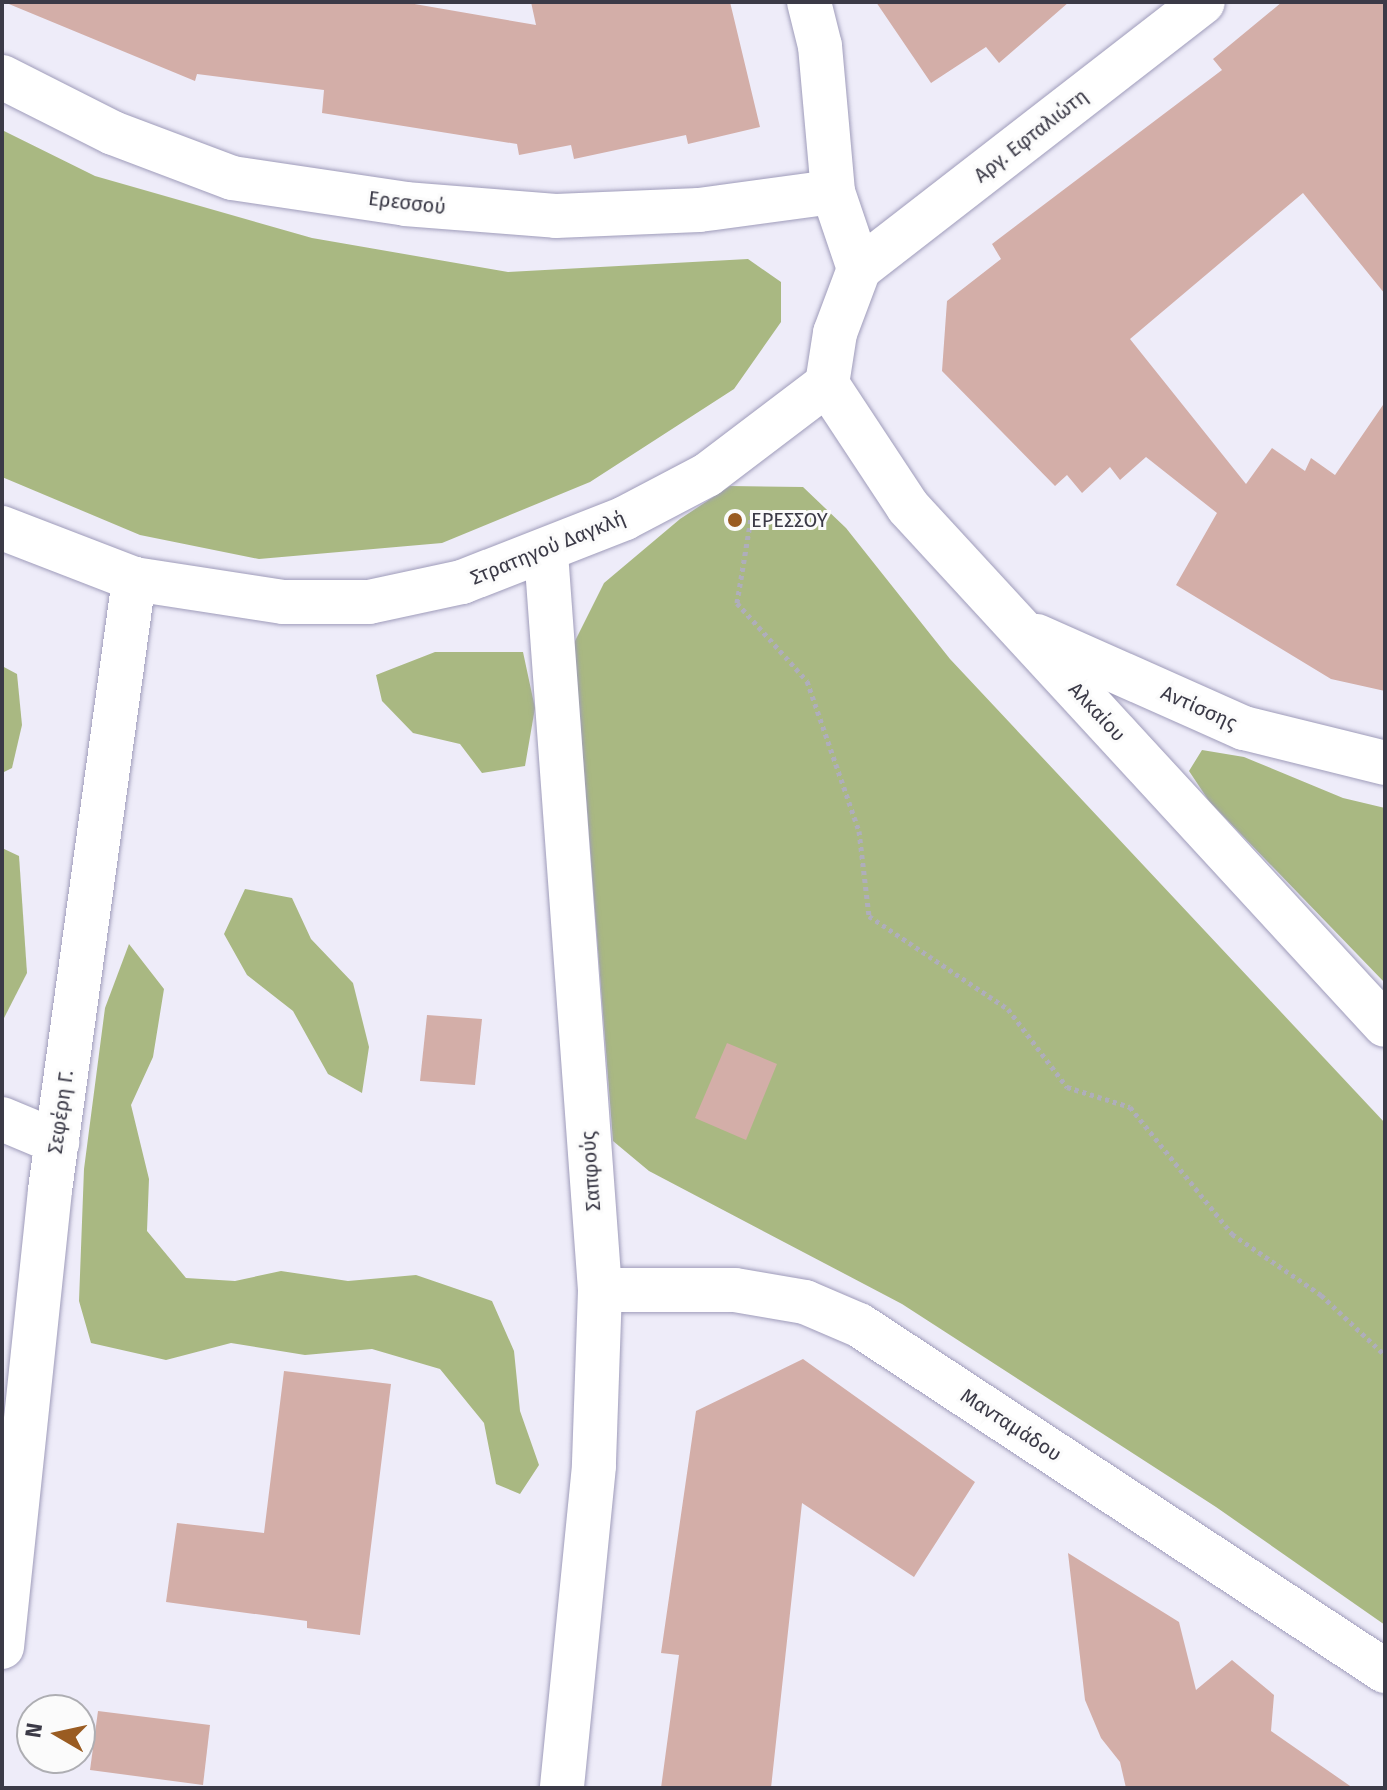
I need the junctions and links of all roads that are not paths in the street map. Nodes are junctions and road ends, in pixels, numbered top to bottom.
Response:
1 (809, 2) edge
2 (1203, 2) edge
3 (2, 77) edge
4 (833, 192) junction
5 (859, 269) junction
6 (827, 384) junction
7 (2, 528) edge
8 (546, 553) junction
9 (134, 579) junction
10 (1020, 629) junction
11 (1385, 763) edge
12 (1385, 1025) edge
13 (2, 1119) edge
14 (57, 1142) junction
15 (600, 1290) junction
16 (3, 1636) edge
17 (1385, 1671) edge
18 (562, 1788) edge

1 - 4 street
2 - 5 street, Αργ. Εφταλιώτη
3 - 4 street, Ερεσσού
4 - 5 street
5 - 6 street
6 - 8 street, Στρατηγού Δαγκλή
6 - 10 street, Αλκαίου
7 - 9 street, Στρατηγού Δαγκλή
8 - 9 street, Στρατηγού Δαγκλή
8 - 15 street, Σαπφούς
9 - 14 street, Σεφέρη Γ.
10 - 11 street, Αντίσσης
10 - 12 street, Αλκαίου
13 - 14 street
14 - 16 street, Σεφέρη Γ.
15 - 17 street, Μανταμάδου
15 - 18 street, Σαπφούς

